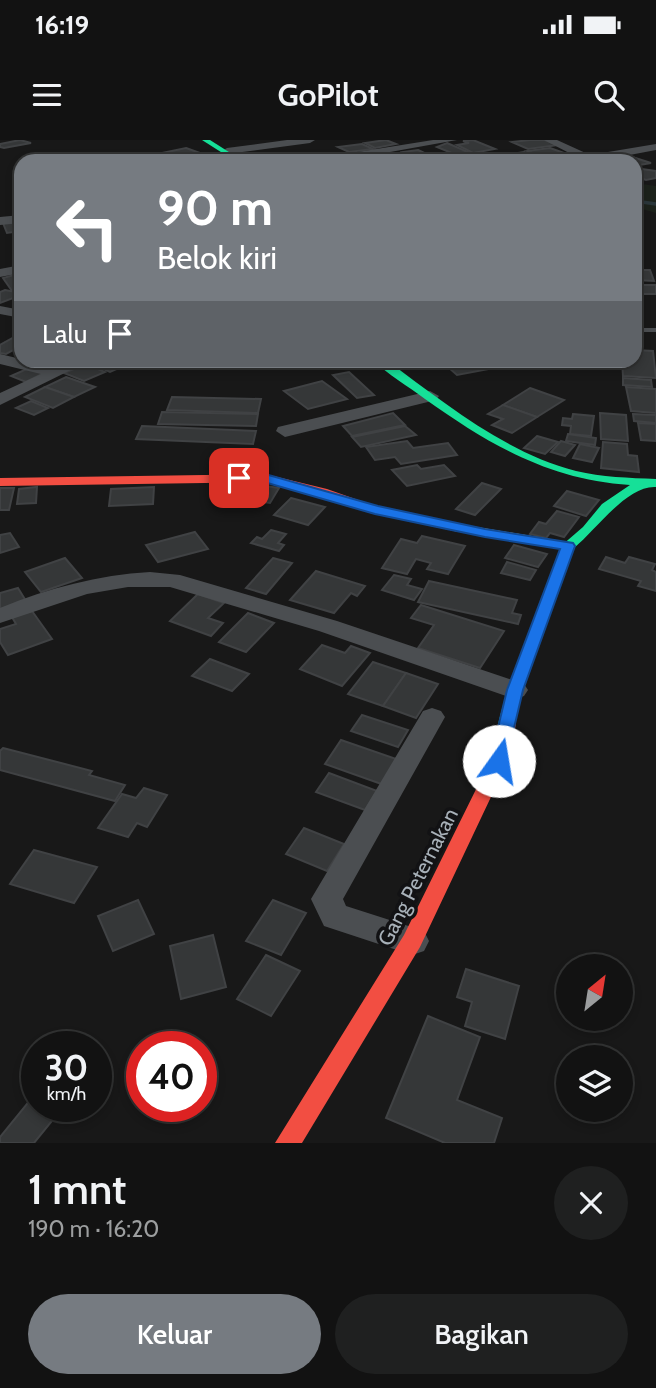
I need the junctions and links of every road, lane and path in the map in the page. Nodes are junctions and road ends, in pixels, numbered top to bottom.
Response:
1 (205, 140) edge
2 (310, 140) edge
3 (452, 140) edge
4 (549, 140) edge
5 (413, 146) junction
6 (656, 147) edge
7 (230, 154) edge
8 (244, 154) edge
9 (363, 154) edge
10 (430, 154) dead end
11 (580, 154) edge
12 (622, 154) edge
13 (37, 368) edge
14 (67, 368) edge
15 (390, 368) edge
16 (57, 373) junction
17 (430, 396) junction
18 (0, 400) edge
19 (285, 431) dead end
20 (0, 482) edge
21 (650, 482) edge
22 (568, 546) junction
23 (0, 616) edge
24 (515, 690) junction
25 (432, 717) dead end
26 (412, 942) junction
27 (288, 1143) edge

1 - 7 main road
2 - 8 street
3 - 5 street
4 - 11 street
5 - 9 street
5 - 10 street
6 - 12 street
13 - 16 street
14 - 16 street
15 - 17 main road
16 - 18 street
17 - 19 street
17 - 21 main road
20 - 22 main road
21 - 22 main road, Gang Peternakan
22 - 24 main road, Gang Peternakan
23 - 24 street
24 - 26 main road, Gang Peternakan
25 - 26 street
26 - 27 main road, Gang Peternakan

